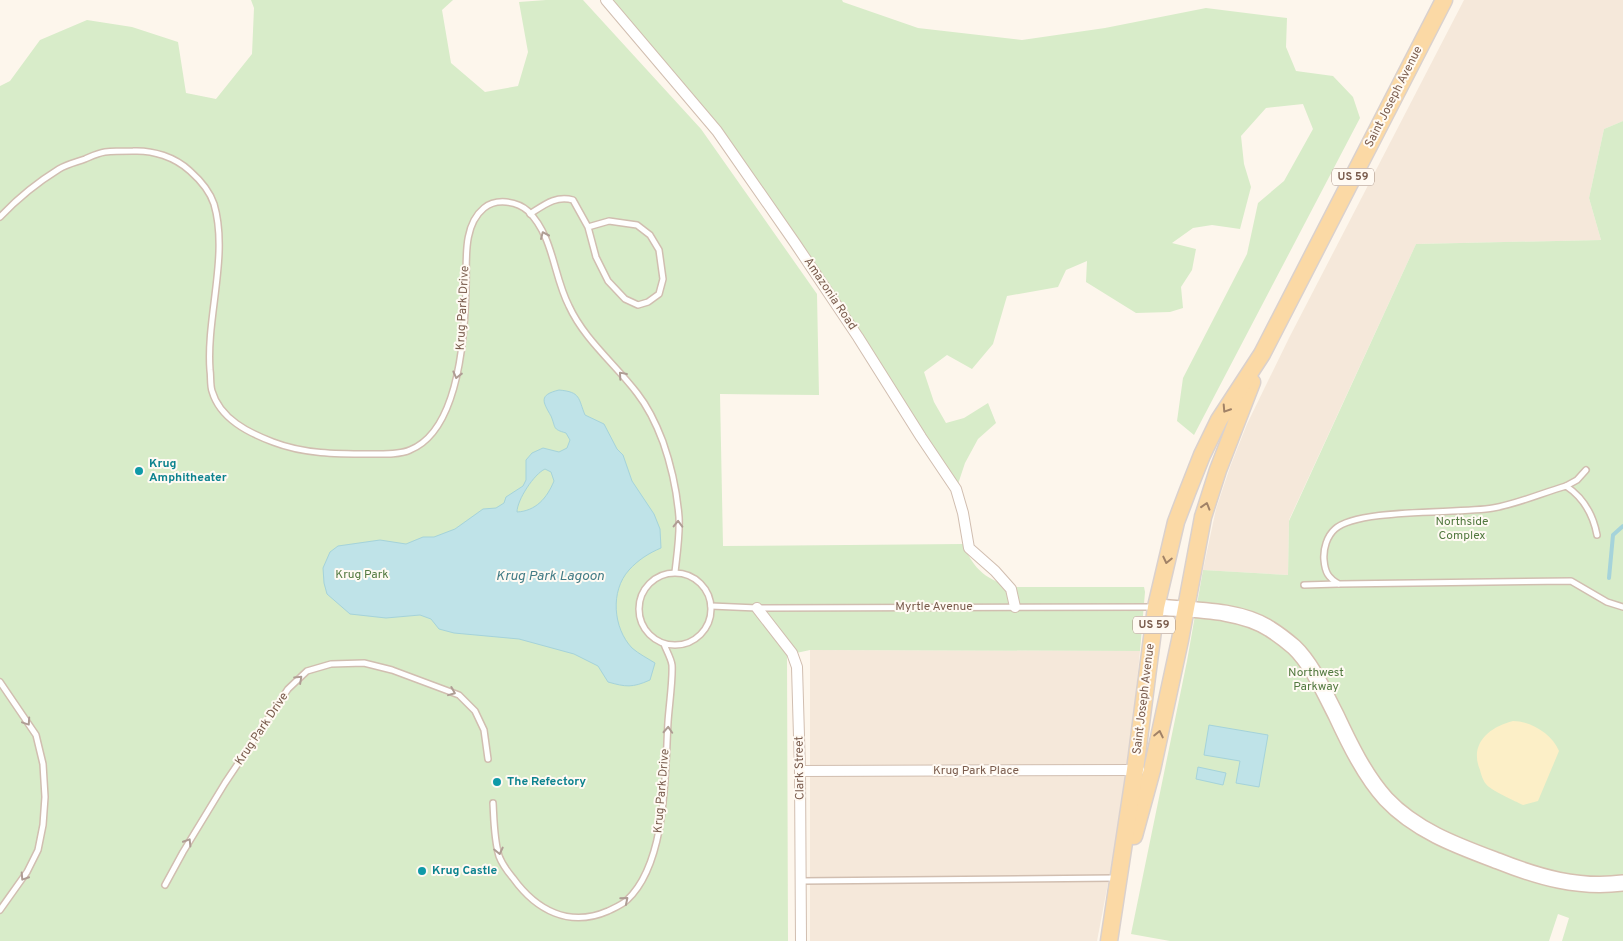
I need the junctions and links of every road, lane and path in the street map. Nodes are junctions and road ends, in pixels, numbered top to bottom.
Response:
1 (606, 0) edge
2 (1444, 0) edge
3 (530, 214) junction
4 (0, 217) edge
5 (588, 226) junction
6 (1262, 354) junction
7 (1586, 470) dead end
8 (1566, 486) junction
9 (1597, 535) dead end
10 (675, 572) junction
11 (1339, 584) junction
12 (1304, 585) dead end
13 (711, 606) junction
14 (1014, 607) junction
15 (1156, 607) junction
16 (1623, 607) edge
17 (757, 608) junction
18 (1186, 609) junction
19 (664, 644) junction
20 (0, 682) edge
21 (488, 759) dead end
22 (1143, 770) junction
23 (800, 771) junction
24 (493, 803) dead end
25 (1119, 878) junction
26 (801, 881) junction
27 (1623, 882) edge
28 (165, 885) dead end
29 (0, 910) edge
30 (1113, 917) junction
31 (801, 941) edge
32 (1109, 941) edge

1 - 14 street, Amazonia Road
2 - 6 main road, Saint Joseph Avenue / US 59
3 -> 4 lane, Krug Park Drive
3 - 5 lane
10 -> 3 lane, Krug Park Drive
5 - 5 lane
6 -> 15 main road, Saint Joseph Avenue / US 59
18 -> 6 main road, Saint Joseph Avenue / US 59
7 - 8 lane
8 - 9 lane
8 - 11 lane
10 - 13 lane
10 - 19 lane
11 - 12 lane
11 - 16 lane
13 - 17 lane, Myrtle Avenue
13 - 19 lane
14 - 15 lane, Myrtle Avenue
14 - 17 lane, Myrtle Avenue
15 - 18 street
15 - 22 main road, Saint Joseph Avenue / US 59
17 - 23 street, Clark Street
22 -> 18 main road, Saint Joseph Avenue / US 59
18 - 27 street
24 -> 19 lane, Krug Park Drive
20 -> 29 lane
28 -> 21 lane, Krug Park Drive
22 - 23 street, Krug Park Place
22 - 25 main road, Saint Joseph Avenue / US 59
22 - 30 main road, Saint Joseph Avenue / US 59
23 - 26 street, Clark Street
25 - 26 lane
25 - 30 main road, Saint Joseph Avenue / US 59
26 - 31 street, Clark Street
30 - 32 main road, Saint Joseph Avenue / US 59

